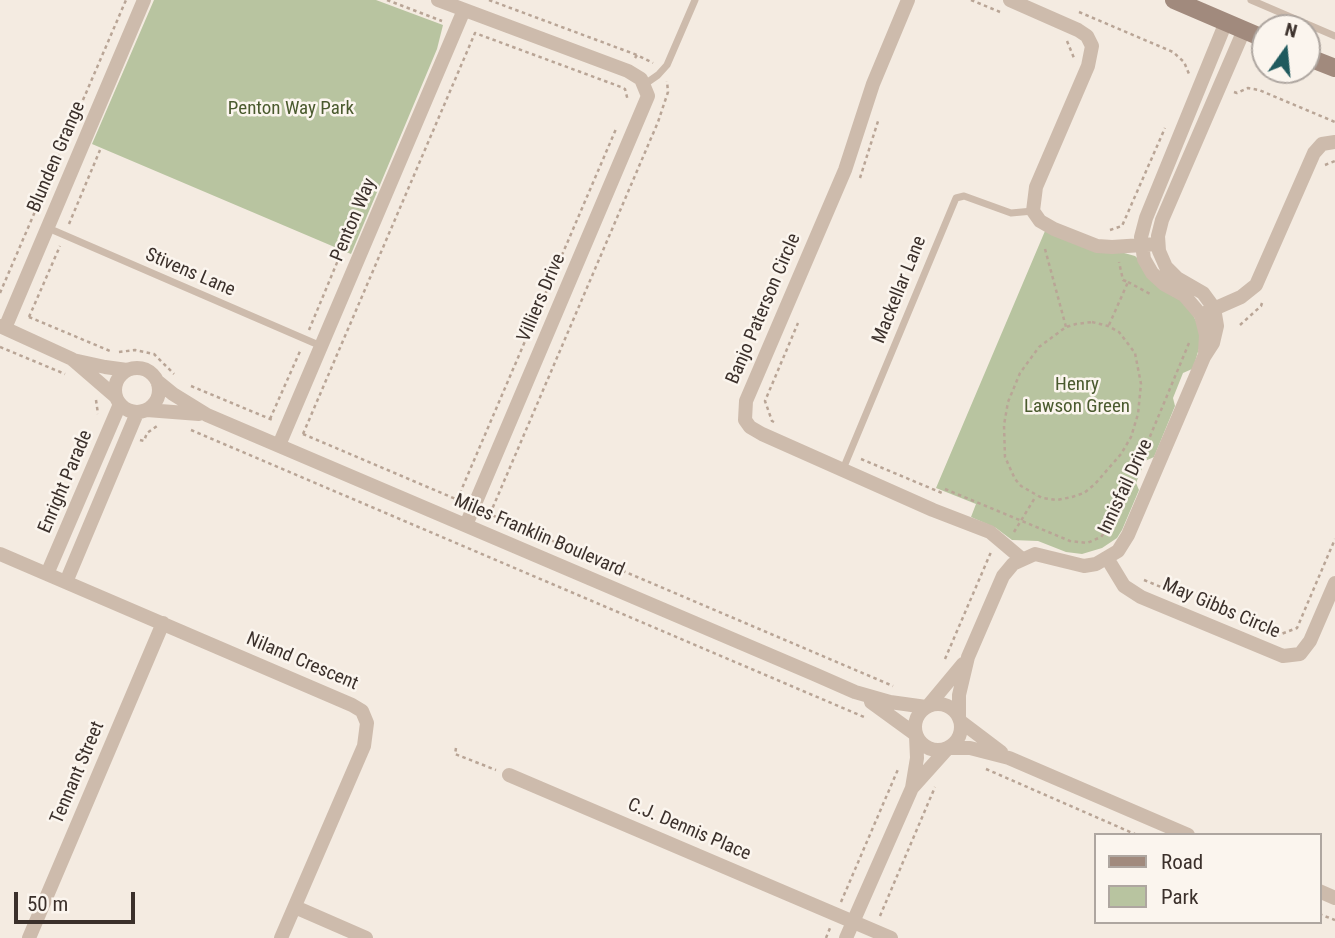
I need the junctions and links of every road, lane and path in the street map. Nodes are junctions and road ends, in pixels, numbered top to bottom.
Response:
1 (125, 0) edge
2 (144, 0) edge
3 (387, 0) edge
4 (438, 0) edge
5 (489, 0) edge
6 (695, 0) edge
7 (908, 0) edge
8 (971, 0) edge
9 (1010, 0) edge
10 (1174, 0) edge
11 (1251, 0) edge
12 (464, 10) junction
13 (1007, 15) dead end
14 (1226, 22) junction
15 (457, 26) junction
16 (1244, 30) junction
17 (475, 33) junction
18 (1251, 33) edge
19 (1335, 36) edge
20 (1067, 41) dead end
21 (636, 55) dead end
22 (1076, 62) dead end
23 (645, 84) junction
24 (623, 112) dead end
25 (880, 117) dead end
26 (618, 124) dead end
27 (1335, 142) edge
28 (859, 181) dead end
29 (1033, 211) junction
30 (47, 228) junction
31 (1140, 244) junction
32 (1158, 244) junction
33 (1045, 249) dead end
34 (1128, 282) dead end
35 (0, 293) edge
36 (1156, 298) dead end
37 (1208, 311) junction
38 (800, 317) dead end
39 (3, 327) edge
40 (1066, 327) junction
41 (1190, 337) dead end
42 (321, 346) junction
43 (0, 347) edge
44 (112, 352) dead end
45 (72, 359) junction
46 (127, 370) junction
47 (67, 375) dead end
48 (177, 376) dead end
49 (157, 380) junction
50 (183, 382) dead end
51 (92, 394) dead end
52 (118, 401) junction
53 (142, 411) junction
54 (208, 415) junction
55 (161, 424) dead end
56 (783, 426) dead end
57 (110, 427) junction
58 (287, 427) junction
59 (182, 428) dead end
60 (303, 434) junction
61 (128, 435) junction
62 (279, 445) junction
63 (849, 455) junction
64 (843, 469) junction
65 (457, 500) junction
66 (473, 507) junction
67 (466, 525) junction
68 (1335, 539) edge
69 (0, 554) edge
70 (1107, 558) junction
71 (1022, 559) junction
72 (47, 574) junction
73 (1144, 580) dead end
74 (66, 582) junction
75 (1335, 583) edge
76 (1192, 600) dead end
77 (163, 623) junction
78 (1277, 636) dead end
79 (968, 657) junction
80 (899, 688) dead end
81 (855, 692) junction
82 (927, 707) junction
83 (870, 719) dead end
84 (960, 720) junction
85 (915, 735) junction
86 (456, 748) dead end
87 (948, 748) junction
88 (1009, 758) junction
89 (933, 765) junction
90 (978, 766) dead end
91 (509, 775) joint
92 (912, 788) junction
93 (1132, 833) edge
94 (1183, 833) edge
95 (295, 907) junction
96 (853, 922) junction
97 (873, 930) junction
98 (29, 938) edge
99 (281, 938) edge
100 (366, 938) edge
101 (846, 938) edge
102 (891, 938) edge

1 - 35 path
2 - 30 street, Blunden Grange
3 - 15 path
4 - 12 street
5 - 21 path
6 - 23 lane
7 - 64 street, Banjo Paterson Circle
8 - 13 path
9 - 29 street
10 - 14 street
11 - 19 lane
12 - 15 street, Penton Way
12 - 23 street
14 - 16 street
14 - 31 street
15 - 17 path
15 - 42 street, Penton Way
16 - 18 street
16 - 32 street
17 - 24 path
17 - 60 path
20 - 22 path
23 - 66 street, Villiers Drive
25 - 28 path
26 - 65 path
27 - 37 street
29 - 31 street
29 - 63 lane, Mackellar Lane
30 - 39 street, Blunden Grange
30 - 42 lane, Stivens Lane
31 - 32 street
31 - 37 street
32 - 37 street
33 - 40 path
34 - 36 path
37 - 70 street, Innisfail Drive
38 - 56 path
39 - 45 street
40 - 40 path
41 - 63 path
42 - 58 street, Penton Way
43 - 47 path
44 - 48 path
45 - 46 street
45 - 52 street
46 - 49 street
46 - 52 street
49 - 53 street
49 - 54 street, Miles Franklin Boulevard
50 - 58 path
51 - 57 path
52 - 53 street
52 - 57 street, Enright Parade
53 - 54 street, Miles Franklin Boulevard
53 - 61 street, Enright Parade
54 - 62 street, Miles Franklin Boulevard
55 - 61 path
57 - 72 street, Enright Parade
58 - 60 path
58 - 62 street, Penton Way
59 - 83 path
60 - 65 path
61 - 74 street, Enright Parade
62 - 67 street, Miles Franklin Boulevard
63 - 64 lane, Mackellar Lane
64 - 71 street, Banjo Paterson Circle
65 - 66 path
66 - 67 street, Villiers Drive
66 - 80 path
67 - 81 street, Miles Franklin Boulevard
68 - 78 path
69 - 72 street, Niland Crescent
70 - 71 street, Innisfail Drive
70 - 75 street, May Gibbs Circle
71 - 79 street
72 - 74 street, Niland Crescent
73 - 76 path
74 - 77 street, Niland Crescent
77 - 95 street, Niland Crescent
77 - 98 street, Tennant Street
79 - 82 street
79 - 84 street
81 - 82 street, Miles Franklin Boulevard
81 - 85 street, Miles Franklin Boulevard
82 - 84 street
82 - 85 street
84 - 87 street
84 - 88 street
85 - 87 street
85 - 92 street
86 - 91 path
87 - 88 street
87 - 89 street
88 - 94 street
89 - 92 street
89 - 97 path
90 - 93 path
91 - 96 street, C.J. Dennis Place
92 - 96 street
95 - 99 street, Niland Crescent
95 - 100 street
96 - 97 street, C.J. Dennis Place
96 - 101 street
97 - 102 street, C.J. Dennis Place

